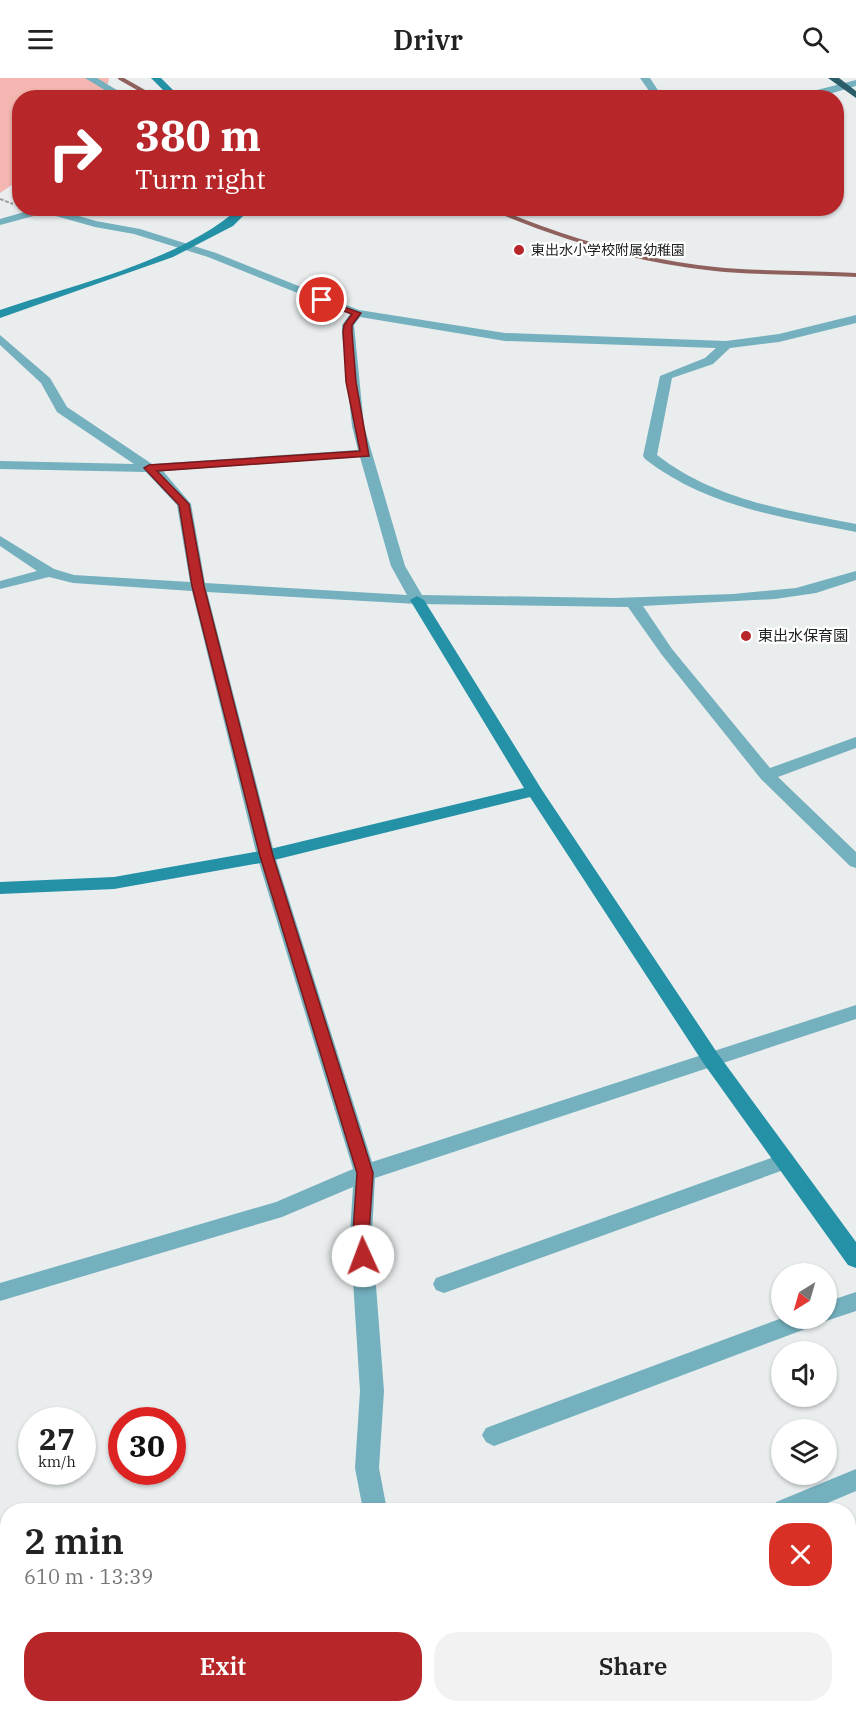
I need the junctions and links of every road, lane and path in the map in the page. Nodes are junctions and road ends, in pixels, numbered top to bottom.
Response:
1 (90, 78) edge
2 (156, 78) edge
3 (832, 78) edge
4 (856, 83) edge
5 (845, 87) junction
6 (112, 90) edge
7 (169, 90) edge
8 (830, 90) edge
9 (856, 95) edge
10 (21, 216) edge
11 (68, 216) edge
12 (237, 216) edge
13 (0, 222) edge
14 (184, 248) junction
15 (357, 313) junction
16 (0, 314) edge
17 (856, 319) edge
18 (0, 339) edge
19 (726, 345) junction
20 (366, 453) junction
21 (0, 465) edge
22 (149, 468) junction
23 (856, 528) edge
24 (0, 540) edge
25 (49, 572) junction
26 (856, 575) edge
27 (0, 585) edge
28 (198, 586) junction
29 (417, 600) junction
30 (633, 603) junction
31 (856, 742) edge
32 (767, 775) junction
33 (534, 791) junction
34 (267, 856) junction
35 (856, 862) edge
36 (0, 888) edge
37 (856, 1012) edge
38 (711, 1059) junction
39 (785, 1161) junction
40 (365, 1173) junction
41 (856, 1258) edge
42 (444, 1284) dead end
43 (0, 1292) edge
44 (856, 1301) edge
45 (837, 1308) edge
46 (778, 1329) edge
47 (494, 1435) dead end
48 (856, 1480) edge
49 (374, 1503) edge
50 (802, 1503) edge

1 - 6 street
2 - 7 street
3 - 5 highway
4 - 5 street
5 - 8 street
5 - 9 highway
10 - 13 street
11 - 14 street
12 - 14 street
14 - 15 street
14 - 16 street
15 - 19 street
15 - 20 street
17 - 19 street
18 - 22 street
19 - 23 street
20 - 22 street
20 - 29 street
21 - 22 street
22 - 28 street
24 - 25 street
25 - 27 street
25 - 28 street
26 - 30 street
28 - 29 street
28 - 34 street
29 - 30 street
29 - 33 street
30 - 32 street
31 - 32 street
32 - 35 street
33 - 34 street
33 - 38 street
34 - 36 street
34 - 40 street
37 - 38 street
38 - 39 street
38 - 40 street
39 - 41 street
39 - 42 street
40 - 43 street
40 - 49 street
44 - 45 street
46 - 47 street
48 - 50 street

